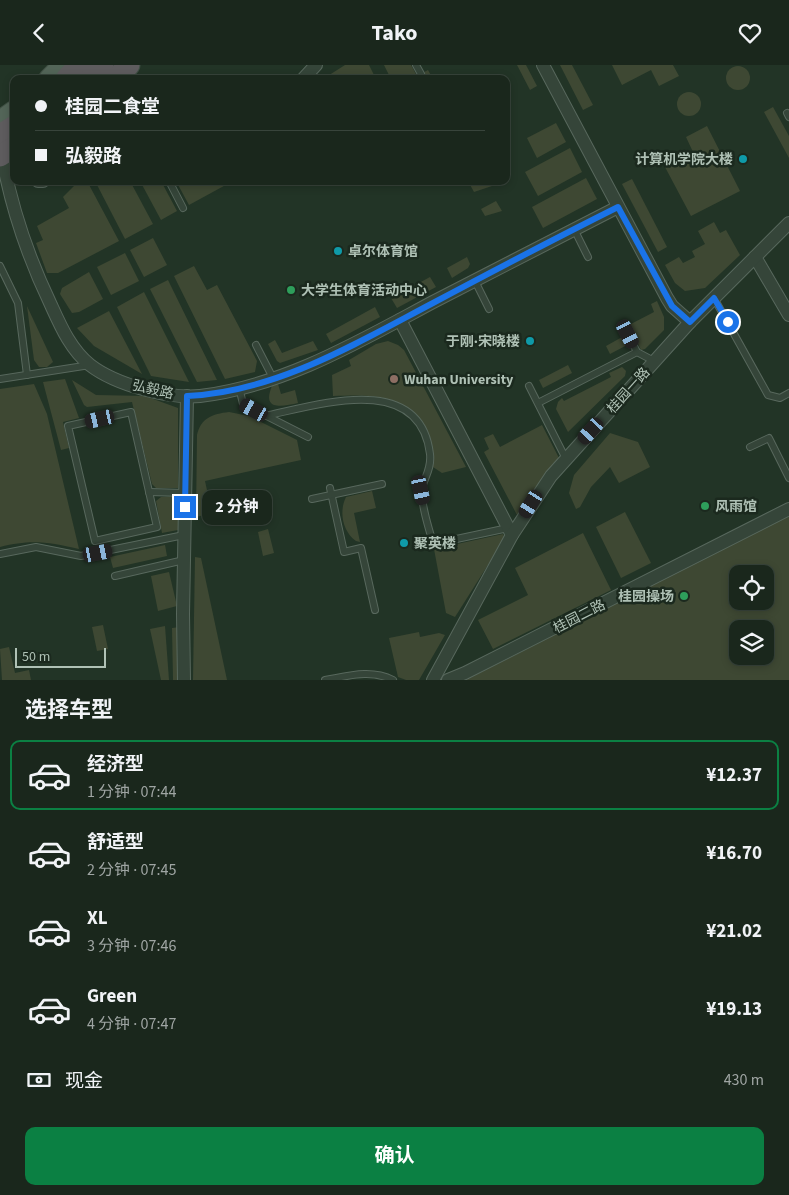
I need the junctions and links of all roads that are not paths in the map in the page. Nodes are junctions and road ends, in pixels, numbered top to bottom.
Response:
1 (63, 65) edge
2 (80, 65) edge
3 (103, 65) edge
4 (118, 65) edge
5 (129, 65) edge
6 (316, 65) edge
7 (416, 65) edge
8 (543, 65) edge
9 (421, 74) dead end
10 (53, 75) edge
11 (70, 75) edge
12 (94, 75) edge
13 (107, 75) edge
14 (119, 75) edge
15 (307, 75) edge
16 (5, 162) edge
17 (10, 185) edge
18 (10, 185) edge
19 (171, 185) edge
20 (618, 207) junction
21 (183, 208) dead end
22 (789, 223) edge
23 (574, 229) junction
24 (588, 257) dead end
25 (755, 257) junction
26 (0, 266) edge
27 (475, 281) junction
28 (714, 298) junction
29 (489, 309) dead end
30 (789, 315) edge
31 (400, 320) junction
32 (690, 322) junction
33 (628, 334) dead end
34 (256, 345) dead end
35 (637, 352) junction
36 (654, 361) junction
37 (90, 365) junction
38 (27, 375) junction
39 (273, 378) junction
40 (0, 379) edge
41 (529, 386) dead end
42 (239, 387) junction
43 (789, 393) edge
44 (187, 396) junction
45 (538, 403) junction
46 (265, 416) junction
47 (308, 437) dead end
48 (750, 447) dead end
49 (566, 459) junction
50 (789, 478) edge
51 (382, 484) dead end
52 (149, 492) junction
53 (330, 492) junction
54 (185, 493) junction
55 (312, 499) dead end
56 (789, 509) edge
57 (510, 531) junction
58 (184, 535) junction
59 (0, 554) edge
60 (184, 560) junction
61 (115, 576) dead end
62 (375, 610) dead end
63 (184, 680) edge
64 (324, 680) edge
65 (393, 680) edge
66 (433, 680) edge
67 (448, 680) edge

1 - 10 main road
2 - 11 highway
3 - 12 highway
4 - 13 main road
5 - 14 highway
6 - 15 street
7 - 9 lane
8 - 20 street
16 - 17 street, 弘毅路
18 - 37 street, 弘毅路
19 - 21 lane
20 - 23 street
20 - 32 street
22 - 25 street, 桂园一路
23 - 24 lane
23 - 27 street
25 - 28 street, 桂园一路
25 - 30 street
26 - 38 lane
27 - 29 lane
27 - 31 street
28 - 32 street, 桂园一路
28 - 43 lane
31 - 39 street
31 - 57 street
32 - 36 street, 桂园一路
33 - 35 lane
34 - 39 lane
35 - 36 lane
35 - 45 lane
36 - 49 street, 桂园一路
37 - 38 lane
37 - 44 street, 弘毅路
38 - 40 lane
39 - 42 street
41 - 45 lane
42 - 44 street
42 - 46 lane
44 - 54 street, 弘毅路
45 - 49 lane
46 - 47 lane
46 - 57 lane
48 - 50 lane
49 - 57 street, 桂园一路
51 - 53 lane
52 - 52 lane
52 - 54 lane
53 - 55 lane
53 - 62 lane
54 - 58 street, 弘毅路
56 - 67 street, 桂园二路
57 - 66 street, 桂园一路
58 - 59 lane
58 - 60 street, 弘毅路
60 - 61 lane
60 - 63 street, 弘毅路
64 - 65 lane

